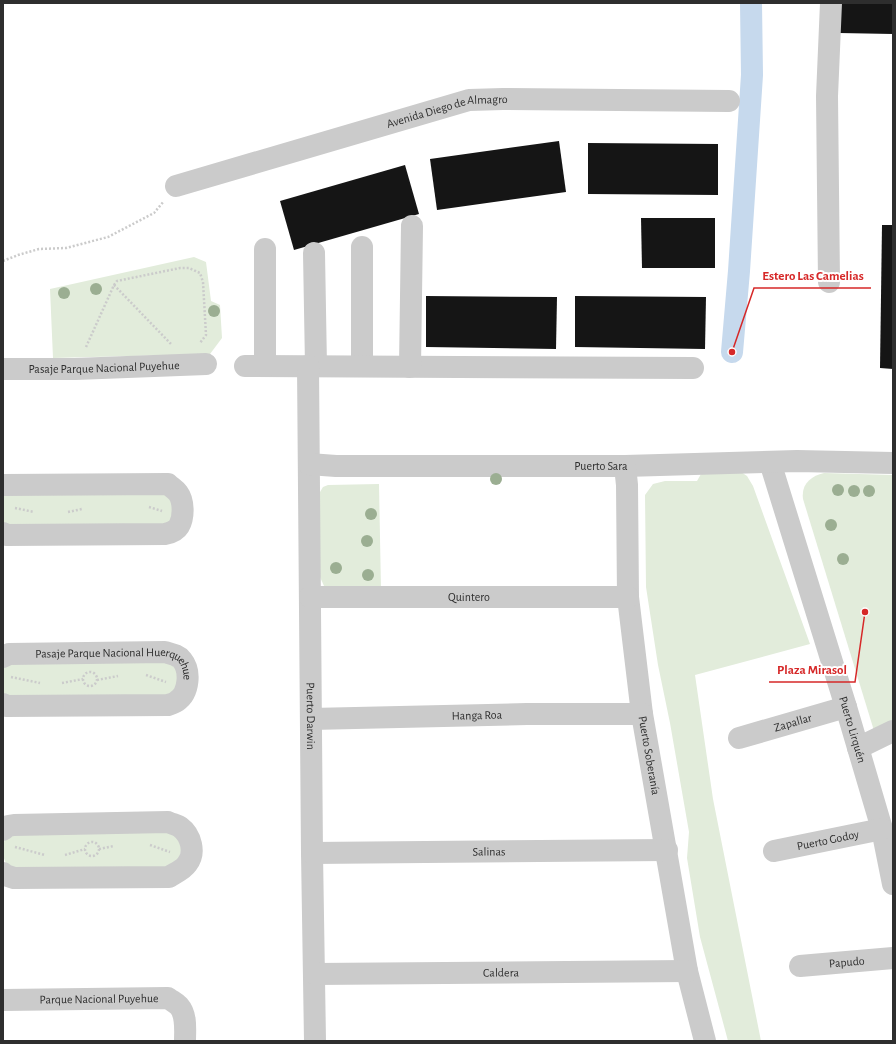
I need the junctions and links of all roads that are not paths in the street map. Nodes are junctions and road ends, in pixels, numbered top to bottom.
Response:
1 (830, 3) edge
2 (729, 102) dead end
3 (176, 186) road end
4 (412, 226) dead end
5 (362, 247) dead end
6 (265, 249) dead end
7 (314, 253) dead end
8 (829, 282) dead end
9 (198, 359) road end
10 (312, 366) junction
11 (362, 366) junction
12 (410, 367) junction
13 (693, 368) dead end
14 (3, 369) edge
15 (770, 462) junction
16 (893, 463) edge
17 (309, 464) junction
18 (625, 466) junction
19 (3, 485) edge
20 (3, 533) edge
21 (310, 597) junction
22 (628, 597) junction
23 (6, 667) edge
24 (3, 704) edge
25 (846, 707) junction
26 (642, 714) junction
27 (311, 719) junction
28 (893, 731) edge
29 (739, 738) dead end
30 (858, 748) junction
31 (884, 807) edge
32 (882, 829) junction
33 (7, 838) edge
34 (667, 850) junction
35 (774, 851) dead end
36 (312, 853) junction
37 (3, 873) edge
38 (893, 884) edge
39 (893, 958) edge
40 (800, 966) dead end
41 (687, 971) junction
42 (315, 974) junction
43 (3, 1000) edge
44 (185, 1041) edge
45 (316, 1041) edge
46 (705, 1041) edge

1 - 8 street
2 - 3 street, Avenida Diego de Almagro
4 - 12 street
5 - 11 street
6 - 10 street
7 - 10 street, Puerto Darwin
9 - 14 street, Pasaje Parque Nacional Puyehue
10 - 11 street
10 - 17 street, Puerto Darwin
11 - 12 street
12 - 13 street
15 - 16 street, Puerto Sara
15 - 18 street, Puerto Sara
15 - 25 street, Puerto Lirquén
17 - 18 street, Puerto Sara
17 - 21 street, Puerto Darwin
18 - 22 street, Puerto Soberanía
19 - 20 street
21 - 22 street, Quintero
21 - 27 street, Puerto Darwin
22 - 26 street, Puerto Soberanía
23 - 24 street, Pasaje Parque Nacional Huerquehue
25 - 29 street, Zapallar
25 - 30 street, Puerto Lirquén
26 - 27 street, Hanga Roa
26 - 34 street, Puerto Soberanía
27 - 36 street, Puerto Darwin
28 - 30 street
30 - 31 street, Puerto Lirquén
31 - 32 street, Puerto Lirquén
32 - 35 street, Puerto Godoy
32 - 38 street, Puerto Lirquén
33 - 37 street
34 - 36 street, Salinas
34 - 41 street, Puerto Soberanía
36 - 42 street, Puerto Darwin
39 - 40 street, Papudo
41 - 42 street, Caldera
41 - 46 street, Puerto Soberanía
42 - 45 street, Puerto Darwin
43 - 44 street, Parque Nacional Puyehue

